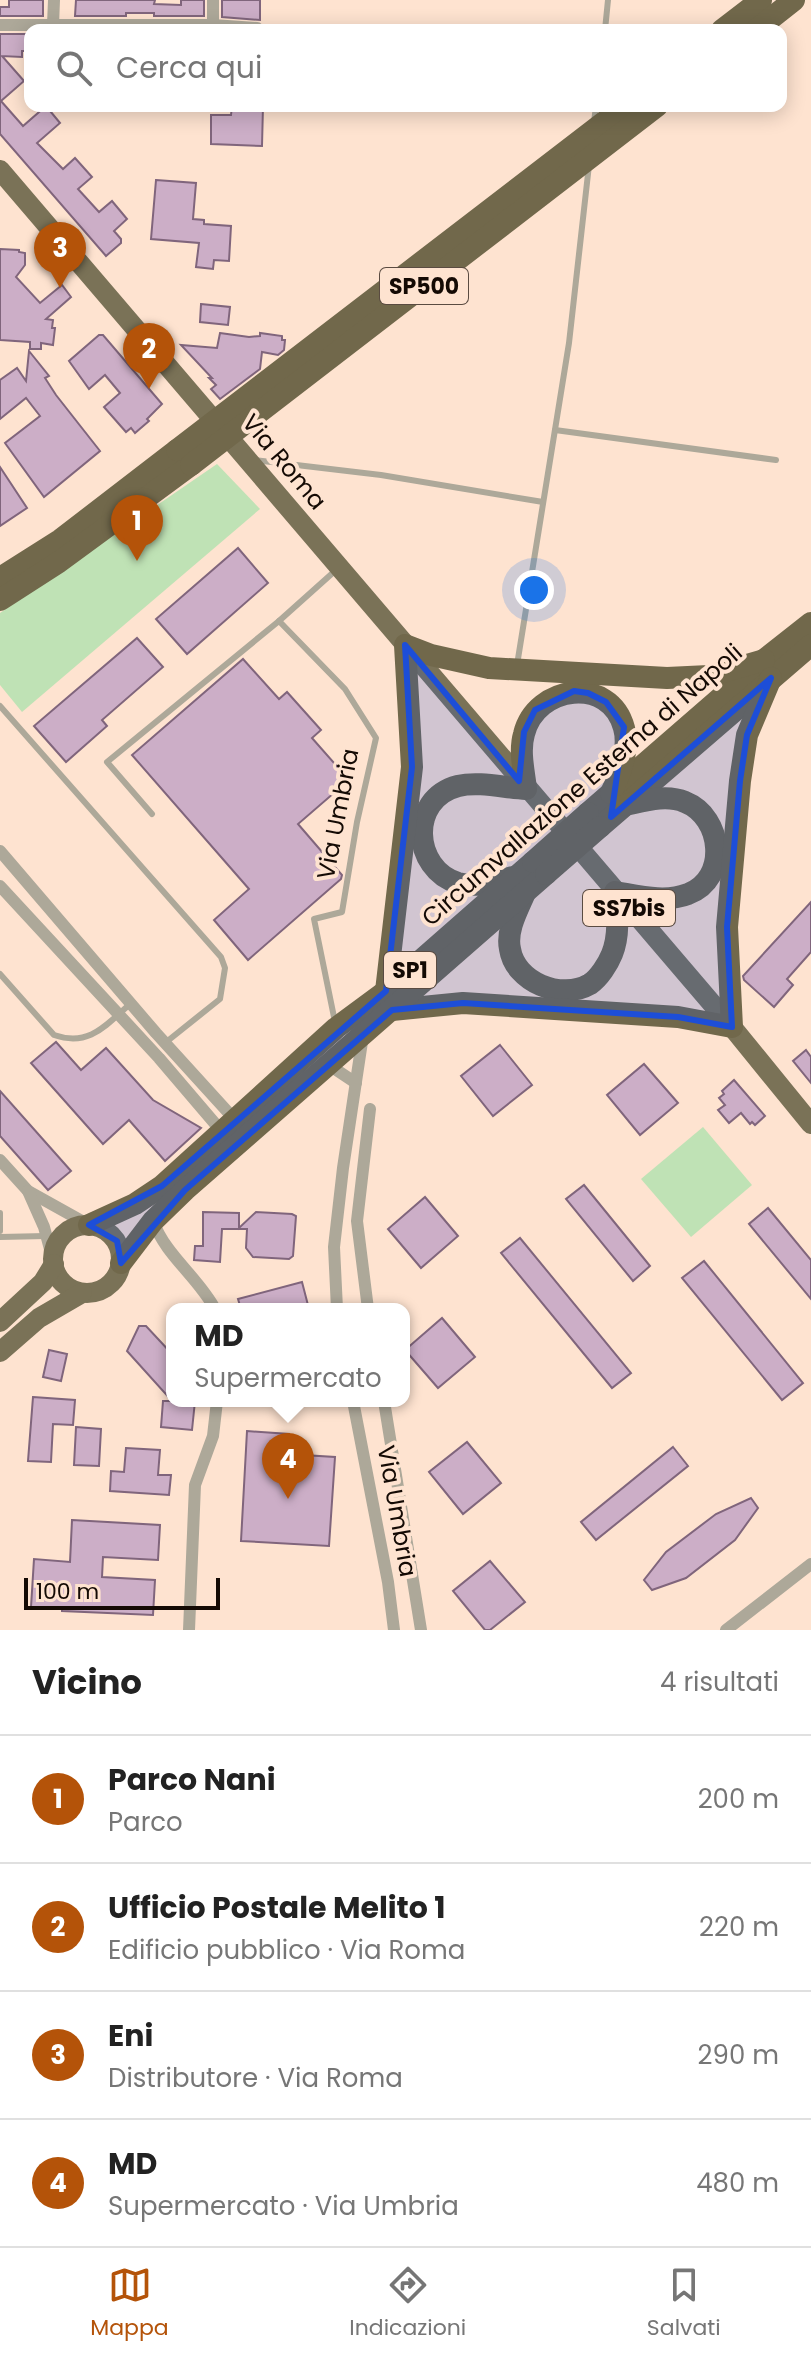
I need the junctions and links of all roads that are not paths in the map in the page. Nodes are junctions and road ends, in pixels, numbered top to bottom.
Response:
1 (54, 0) edge
2 (213, 0) edge
3 (608, 0) edge
4 (761, 0) edge
5 (794, 0) edge
6 (53, 24) edge
7 (213, 24) edge
8 (606, 24) edge
9 (730, 24) edge
10 (764, 24) edge
11 (0, 25) edge
12 (24, 25) edge
13 (595, 112) edge
14 (617, 112) edge
15 (649, 112) edge
16 (0, 170) edge
17 (555, 430) junction
18 (184, 458) junction
19 (247, 459) junction
20 (776, 460) dead end
21 (543, 502) junction
22 (339, 567) junction
23 (0, 578) edge
24 (0, 600) edge
25 (279, 621) junction
26 (811, 623) edge
27 (405, 645) junction
28 (811, 645) edge
29 (767, 669) junction
30 (516, 671) junction
31 (0, 706) edge
32 (526, 789) junction
33 (618, 799) junction
34 (152, 814) dead end
35 (0, 851) edge
36 (530, 876) junction
37 (0, 886) edge
38 (615, 892) junction
39 (0, 974) edge
40 (389, 1000) junction
41 (130, 1004) junction
42 (118, 1014) junction
43 (732, 1027) junction
44 (336, 1028) junction
45 (363, 1035) junction
46 (165, 1043) junction
47 (329, 1065) junction
48 (356, 1083) junction
49 (370, 1109) dead end
50 (811, 1124) edge
51 (229, 1127) junction
52 (0, 1160) edge
53 (28, 1191) junction
54 (0, 1213) edge
55 (153, 1221) junction
56 (89, 1225) junction
57 (0, 1231) edge
58 (46, 1236) junction
59 (0, 1237) edge
60 (121, 1263) junction
61 (54, 1264) junction
62 (82, 1293) junction
63 (212, 1303) edge
64 (337, 1303) edge
65 (367, 1303) edge
66 (0, 1322) edge
67 (0, 1352) edge
68 (216, 1407) edge
69 (354, 1407) edge
70 (385, 1407) edge
71 (811, 1564) edge
72 (189, 1630) edge
73 (394, 1630) edge
74 (421, 1630) edge
75 (726, 1630) edge

1 - 6 street
2 - 7 street
3 - 8 lane
4 - 9 highway
5 - 10 highway
11 - 12 street
13 - 17 lane
14 - 18 highway, SP500, bridge
15 - 18 highway, SP500, bridge
16 - 19 main road, Via Roma
17 - 20 lane
17 - 21 lane
18 - 23 highway, SP500
18 - 24 highway, SP500
19 - 21 lane
19 - 22 main road, Via Roma
21 - 30 lane
22 - 25 lane
22 - 27 main road, Via Roma
25 - 34 lane
25 - 44 lane, Via Umbria
26 - 29 highway, Circumvallazione Esterna di Napoli / SP1
27 - 30 highway
27 - 32 main road, Via Roma
27 - 40 highway
28 - 29 highway, Circumvallazione Esterna di Napoli / SP1
29 - 30 highway
29 - 33 highway, Circumvallazione Esterna di Napoli / SP1
29 - 43 highway
31 - 46 lane
32 - 33 highway
32 - 36 highway
32 - 38 main road, SS7bis
33 - 36 highway, Circumvallazione Esterna di Napoli / SP1, bridge
33 - 38 highway
35 - 41 street
36 - 38 highway
36 - 40 highway, Circumvallazione Esterna di Napoli / SP1
37 - 42 street
38 - 43 main road, SS7bis
39 - 42 lane
40 - 43 highway
40 - 44 highway, Circumvallazione Esterna di Napoli / SP1
40 - 45 highway, Circumvallazione Esterna di Napoli / SP1
41 - 42 lane
41 - 46 street
42 - 51 street
43 - 50 main road, SS7bis
44 - 51 highway, Circumvallazione Esterna di Napoli / SP1
45 - 47 highway, Circumvallazione Esterna di Napoli / SP1
45 - 48 street
46 - 51 street
47 - 48 street
47 - 55 highway, Circumvallazione Esterna di Napoli / SP1
48 - 64 street
49 - 65 street
51 - 56 highway, Circumvallazione Esterna di Napoli / SP1
52 - 53 street
53 - 56 street
53 - 58 street
54 - 57 lane
55 - 60 highway, Circumvallazione Esterna di Napoli / SP1
55 - 63 street
56 - 60 main road
56 - 61 main road
58 - 59 lane
58 - 61 street
60 - 62 main road
61 - 62 main road
61 - 66 main road
62 - 67 main road
68 - 72 street
69 - 73 street, Via Umbria
70 - 74 street
71 - 75 street

